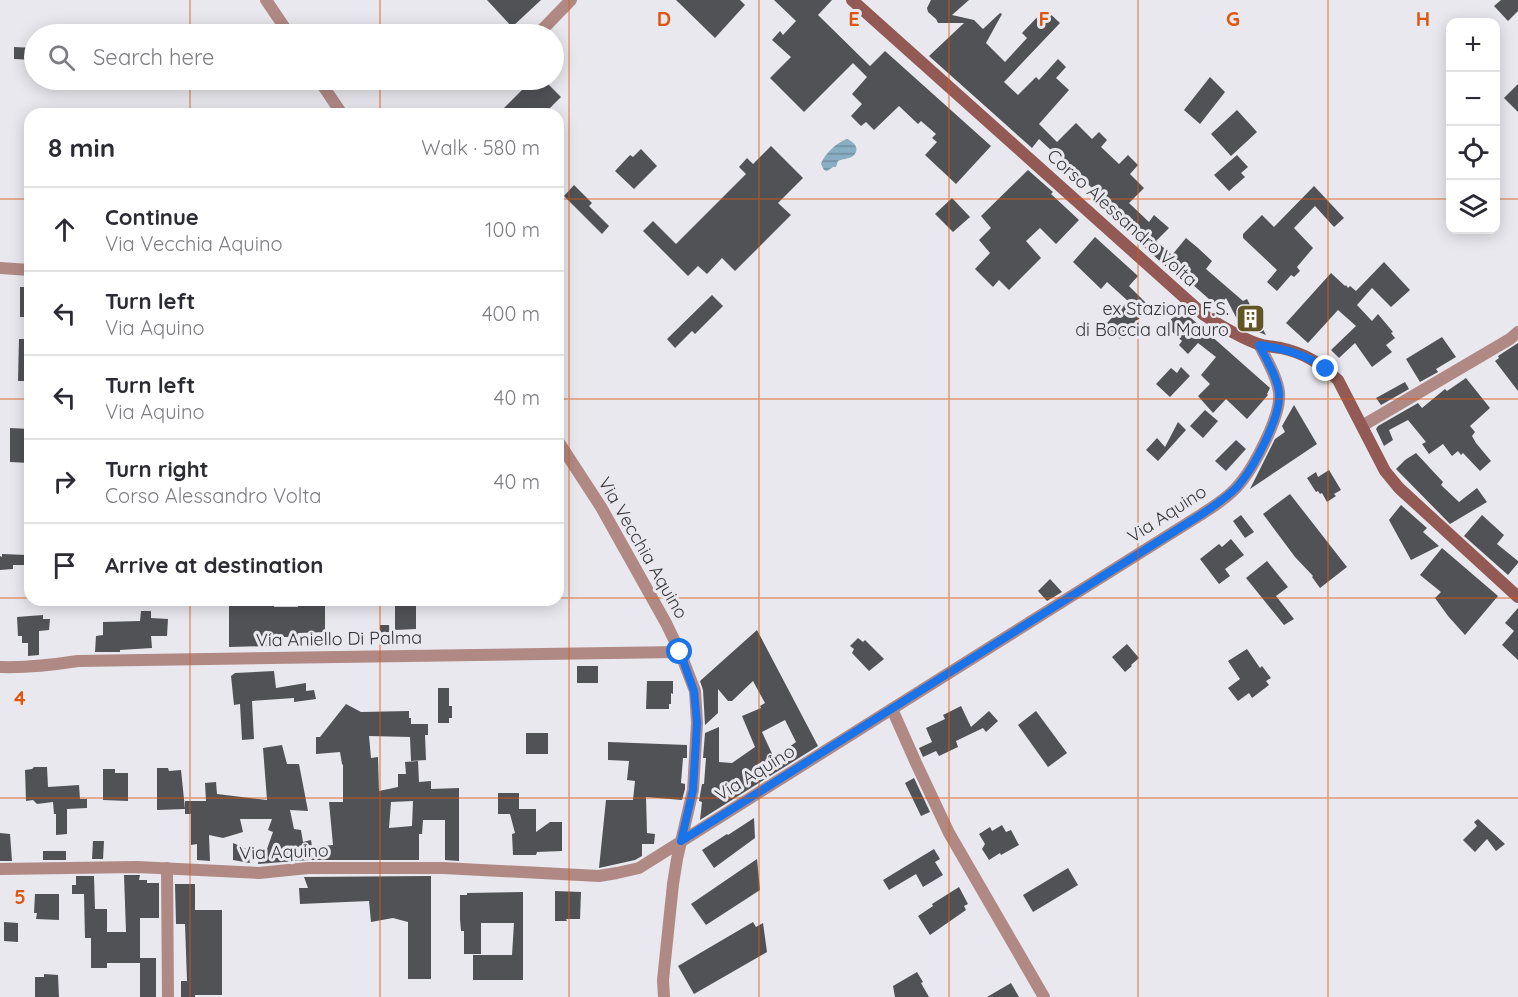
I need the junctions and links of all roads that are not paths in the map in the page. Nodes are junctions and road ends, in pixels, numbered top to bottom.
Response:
1 (266, 0) edge
2 (571, 0) edge
3 (852, 0) edge
4 (282, 24) edge
5 (548, 24) edge
6 (326, 90) edge
7 (338, 108) edge
8 (0, 268) edge
9 (24, 270) edge
10 (1518, 332) edge
11 (1259, 345) junction
12 (1362, 426) junction
13 (564, 450) edge
14 (1518, 597) edge
15 (680, 652) junction
16 (0, 667) edge
17 (892, 709) junction
18 (681, 841) junction
19 (167, 868) junction
20 (0, 869) edge
21 (168, 997) edge
22 (664, 997) edge
23 (1044, 997) edge

1 - 4 street
2 - 5 street
3 - 11 main road, Corso Alessandro Volta
6 - 7 street
8 - 9 street
10 - 12 street
11 - 12 main road, Corso Alessandro Volta
11 - 17 street, Via Aquino
12 - 14 main road, Corso Alessandro Volta
13 - 15 street, Via Vecchia Aquino
15 - 16 street, Via Aniello Di Palma
15 - 18 street, Via Vecchia Aquino
17 - 18 street, Via Aquino
17 - 23 street
18 - 19 street, Via Aquino
18 - 22 street, Via Vecchia Aquino
19 - 20 street, Via Aquino
19 - 21 street

